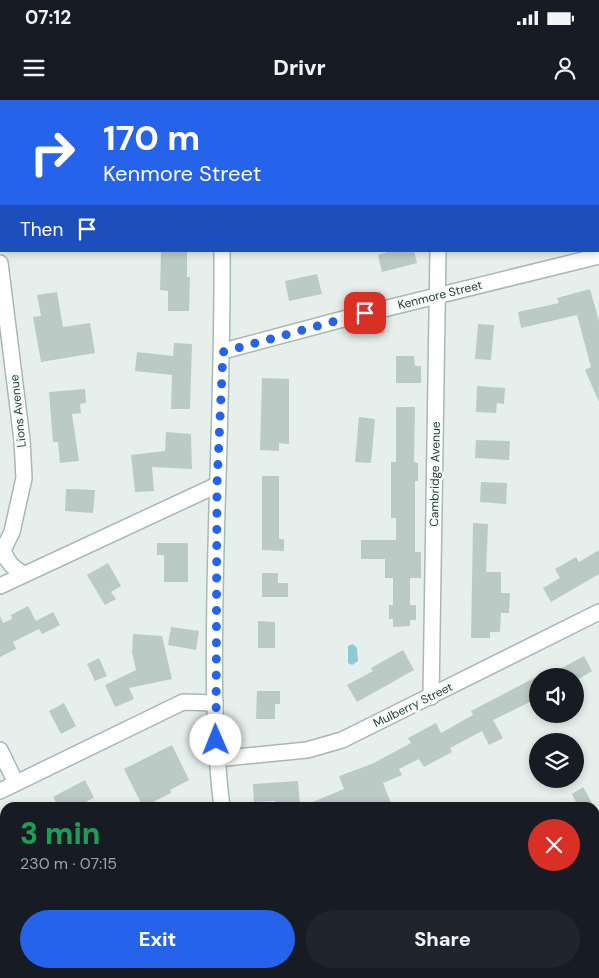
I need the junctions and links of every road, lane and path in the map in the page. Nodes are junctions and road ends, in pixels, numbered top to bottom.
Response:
1 (222, 252) edge
2 (438, 252) edge
3 (599, 256) edge
4 (0, 263) edge
5 (438, 296) junction
6 (223, 352) junction
7 (217, 485) junction
8 (1, 553) edge
9 (25, 574) junction
10 (0, 586) edge
11 (599, 612) edge
12 (431, 697) junction
13 (215, 703) junction
14 (0, 750) edge
15 (216, 759) junction
16 (16, 783) junction
17 (0, 791) edge
18 (221, 802) edge

1 - 6 street
2 - 5 street, Cambridge Avenue
3 - 5 street, Kenmore Street
4 - 8 street, Lions Avenue
5 - 6 street, Kenmore Street
5 - 12 street, Cambridge Avenue
6 - 7 street
7 - 9 street
7 - 13 street
8 - 9 street
9 - 10 street
11 - 12 street, Mulberry Street
12 - 15 street, Mulberry Street
13 - 15 street
13 - 16 street
14 - 16 street
15 - 18 street
16 - 17 street

